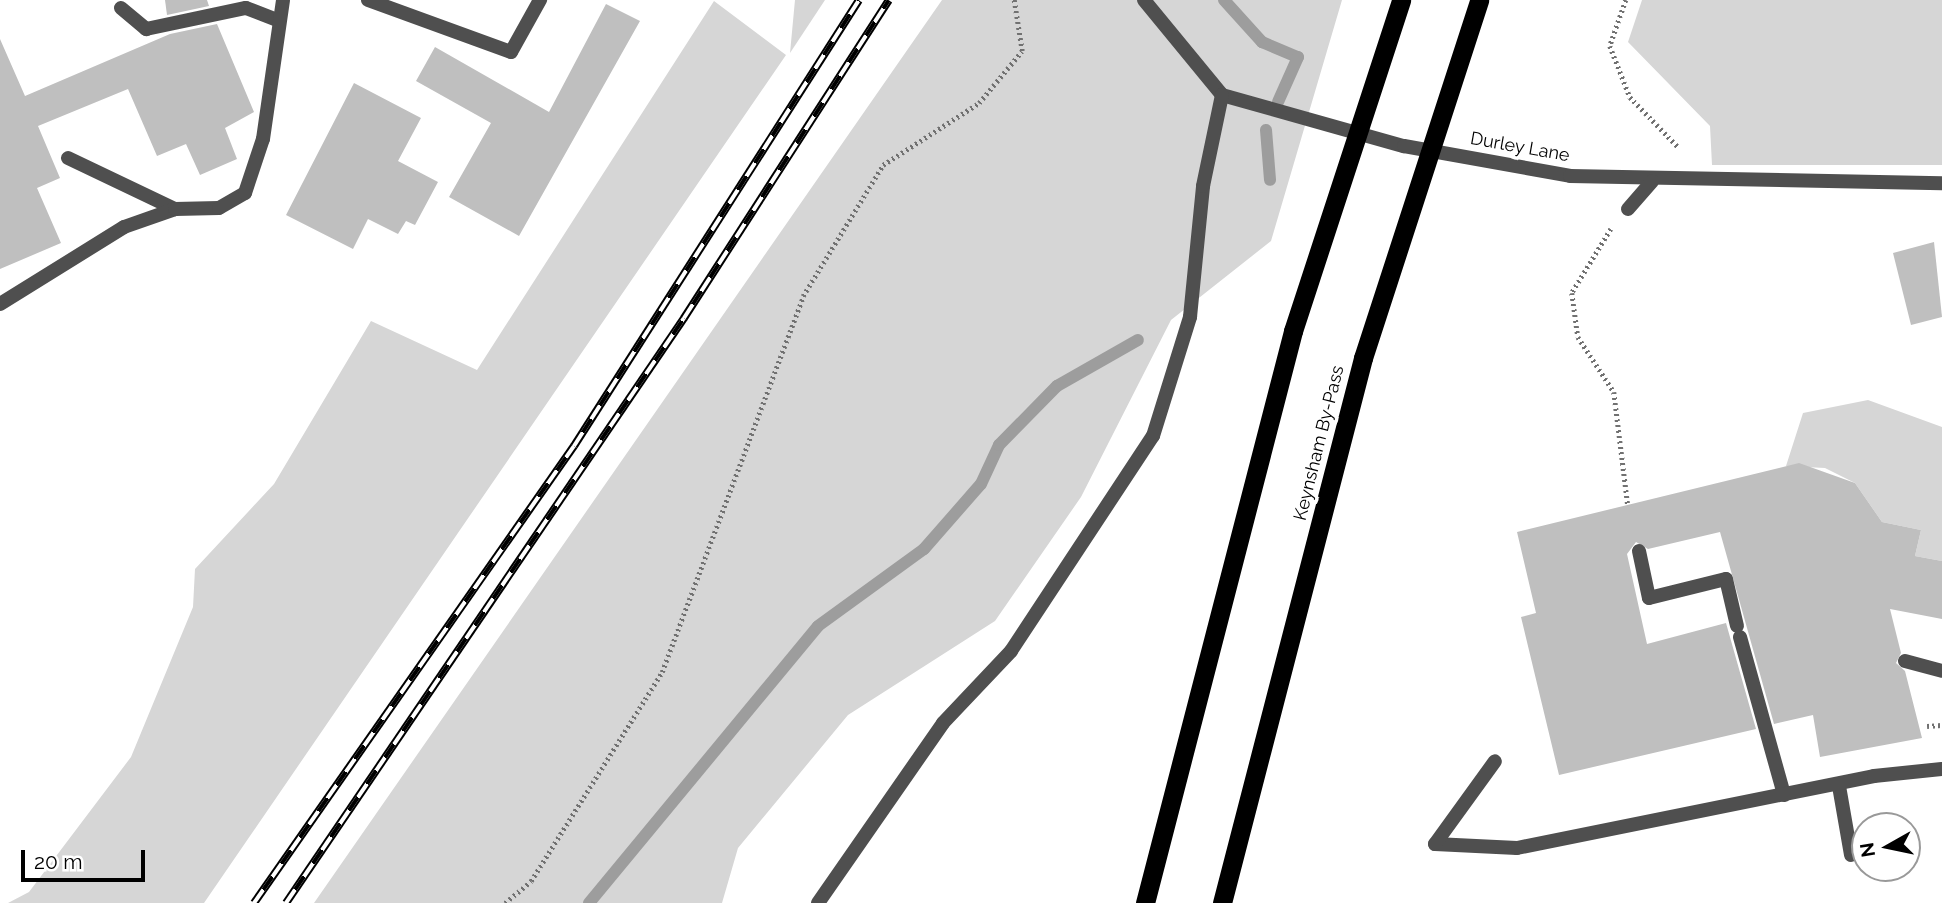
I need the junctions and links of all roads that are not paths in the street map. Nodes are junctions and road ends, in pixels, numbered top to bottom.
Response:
1 (283, 0) edge
2 (368, 0) edge
3 (540, 0) edge
4 (1144, 0) edge
5 (1401, 0) edge
6 (1479, 0) edge
7 (121, 8) dead end
8 (278, 20) junction
9 (1222, 95) junction
10 (68, 158) dead end
11 (1652, 181) junction
12 (1942, 183) edge
13 (175, 209) junction
14 (1628, 209) road end
15 (0, 304) edge
16 (1639, 551) dead end
17 (1905, 661) dead end
18 (1942, 671) edge
19 (1495, 761) dead end
20 (1942, 769) edge
21 (1839, 786) junction
22 (1784, 795) junction
23 (1851, 855) dead end
24 (818, 903) edge
25 (1145, 903) edge
26 (1222, 903) edge

1 - 8 lane
2 - 3 lane
4 - 9 lane
5 - 25 highway
6 - 26 highway, Keynsham By-Pass
7 - 8 lane
8 - 13 lane
9 - 11 lane, Durley Lane
9 - 24 lane
10 - 13 lane
11 - 12 lane, Durley Lane
11 - 14 lane
13 - 15 lane
16 - 22 lane
17 - 18 lane
19 - 22 lane
20 - 21 lane
21 - 22 lane
21 - 23 lane

